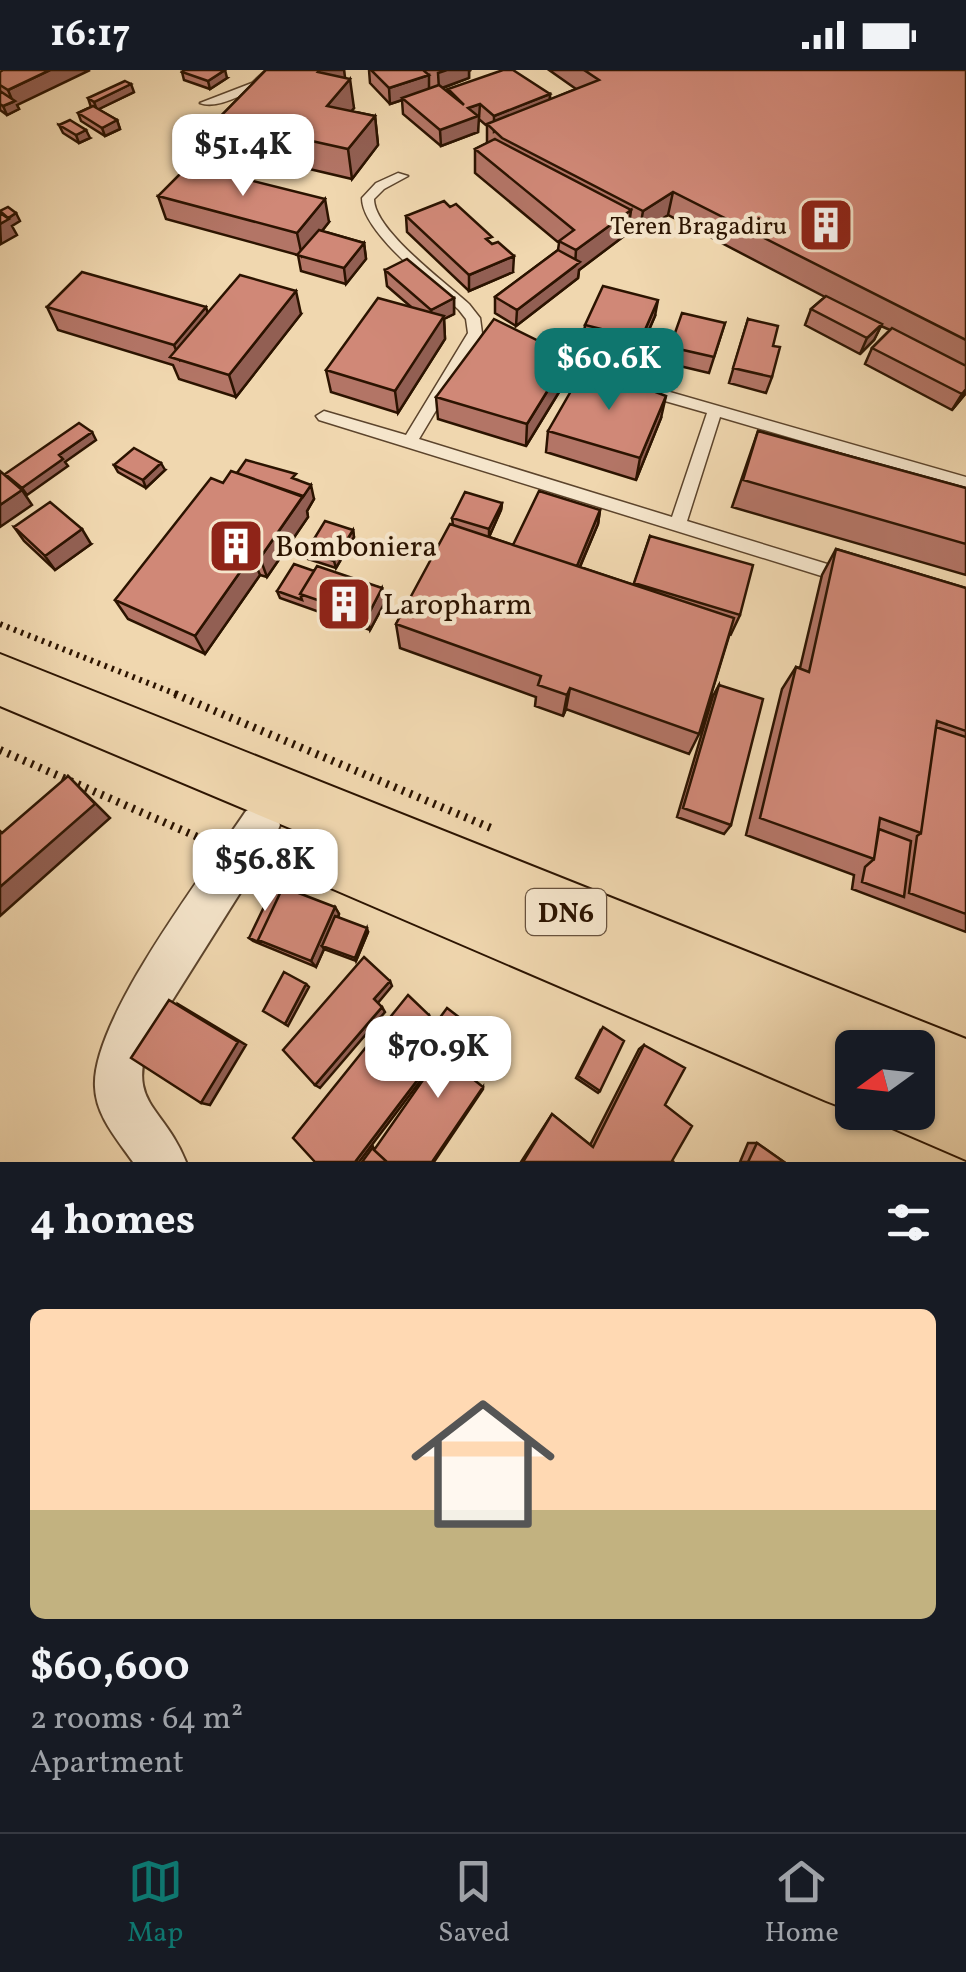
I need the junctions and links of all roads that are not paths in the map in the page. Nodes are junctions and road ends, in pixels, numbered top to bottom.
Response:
1 (272, 70) edge
2 (206, 103) dead end
3 (402, 176) dead end
4 (618, 382) edge
5 (715, 410) junction
6 (324, 416) dead end
7 (410, 443) junction
8 (966, 483) edge
9 (677, 526) junction
10 (858, 580) edge
11 (0, 679) edge
12 (0, 718) edge
13 (260, 825) junction
14 (854, 1030) edge
15 (935, 1063) edge
16 (835, 1068) edge
17 (966, 1076) edge
18 (935, 1109) edge
19 (966, 1123) edge
20 (156, 1160) edge

1 - 2 lane
3 - 7 lane
4 - 5 lane
5 - 8 lane
5 - 9 lane
6 - 7 lane
7 - 9 lane
9 - 10 lane
11 - 14 highway, DN6
12 - 13 highway, DN6
13 - 16 highway, DN6
13 - 20 street
15 - 17 highway
18 - 19 highway

